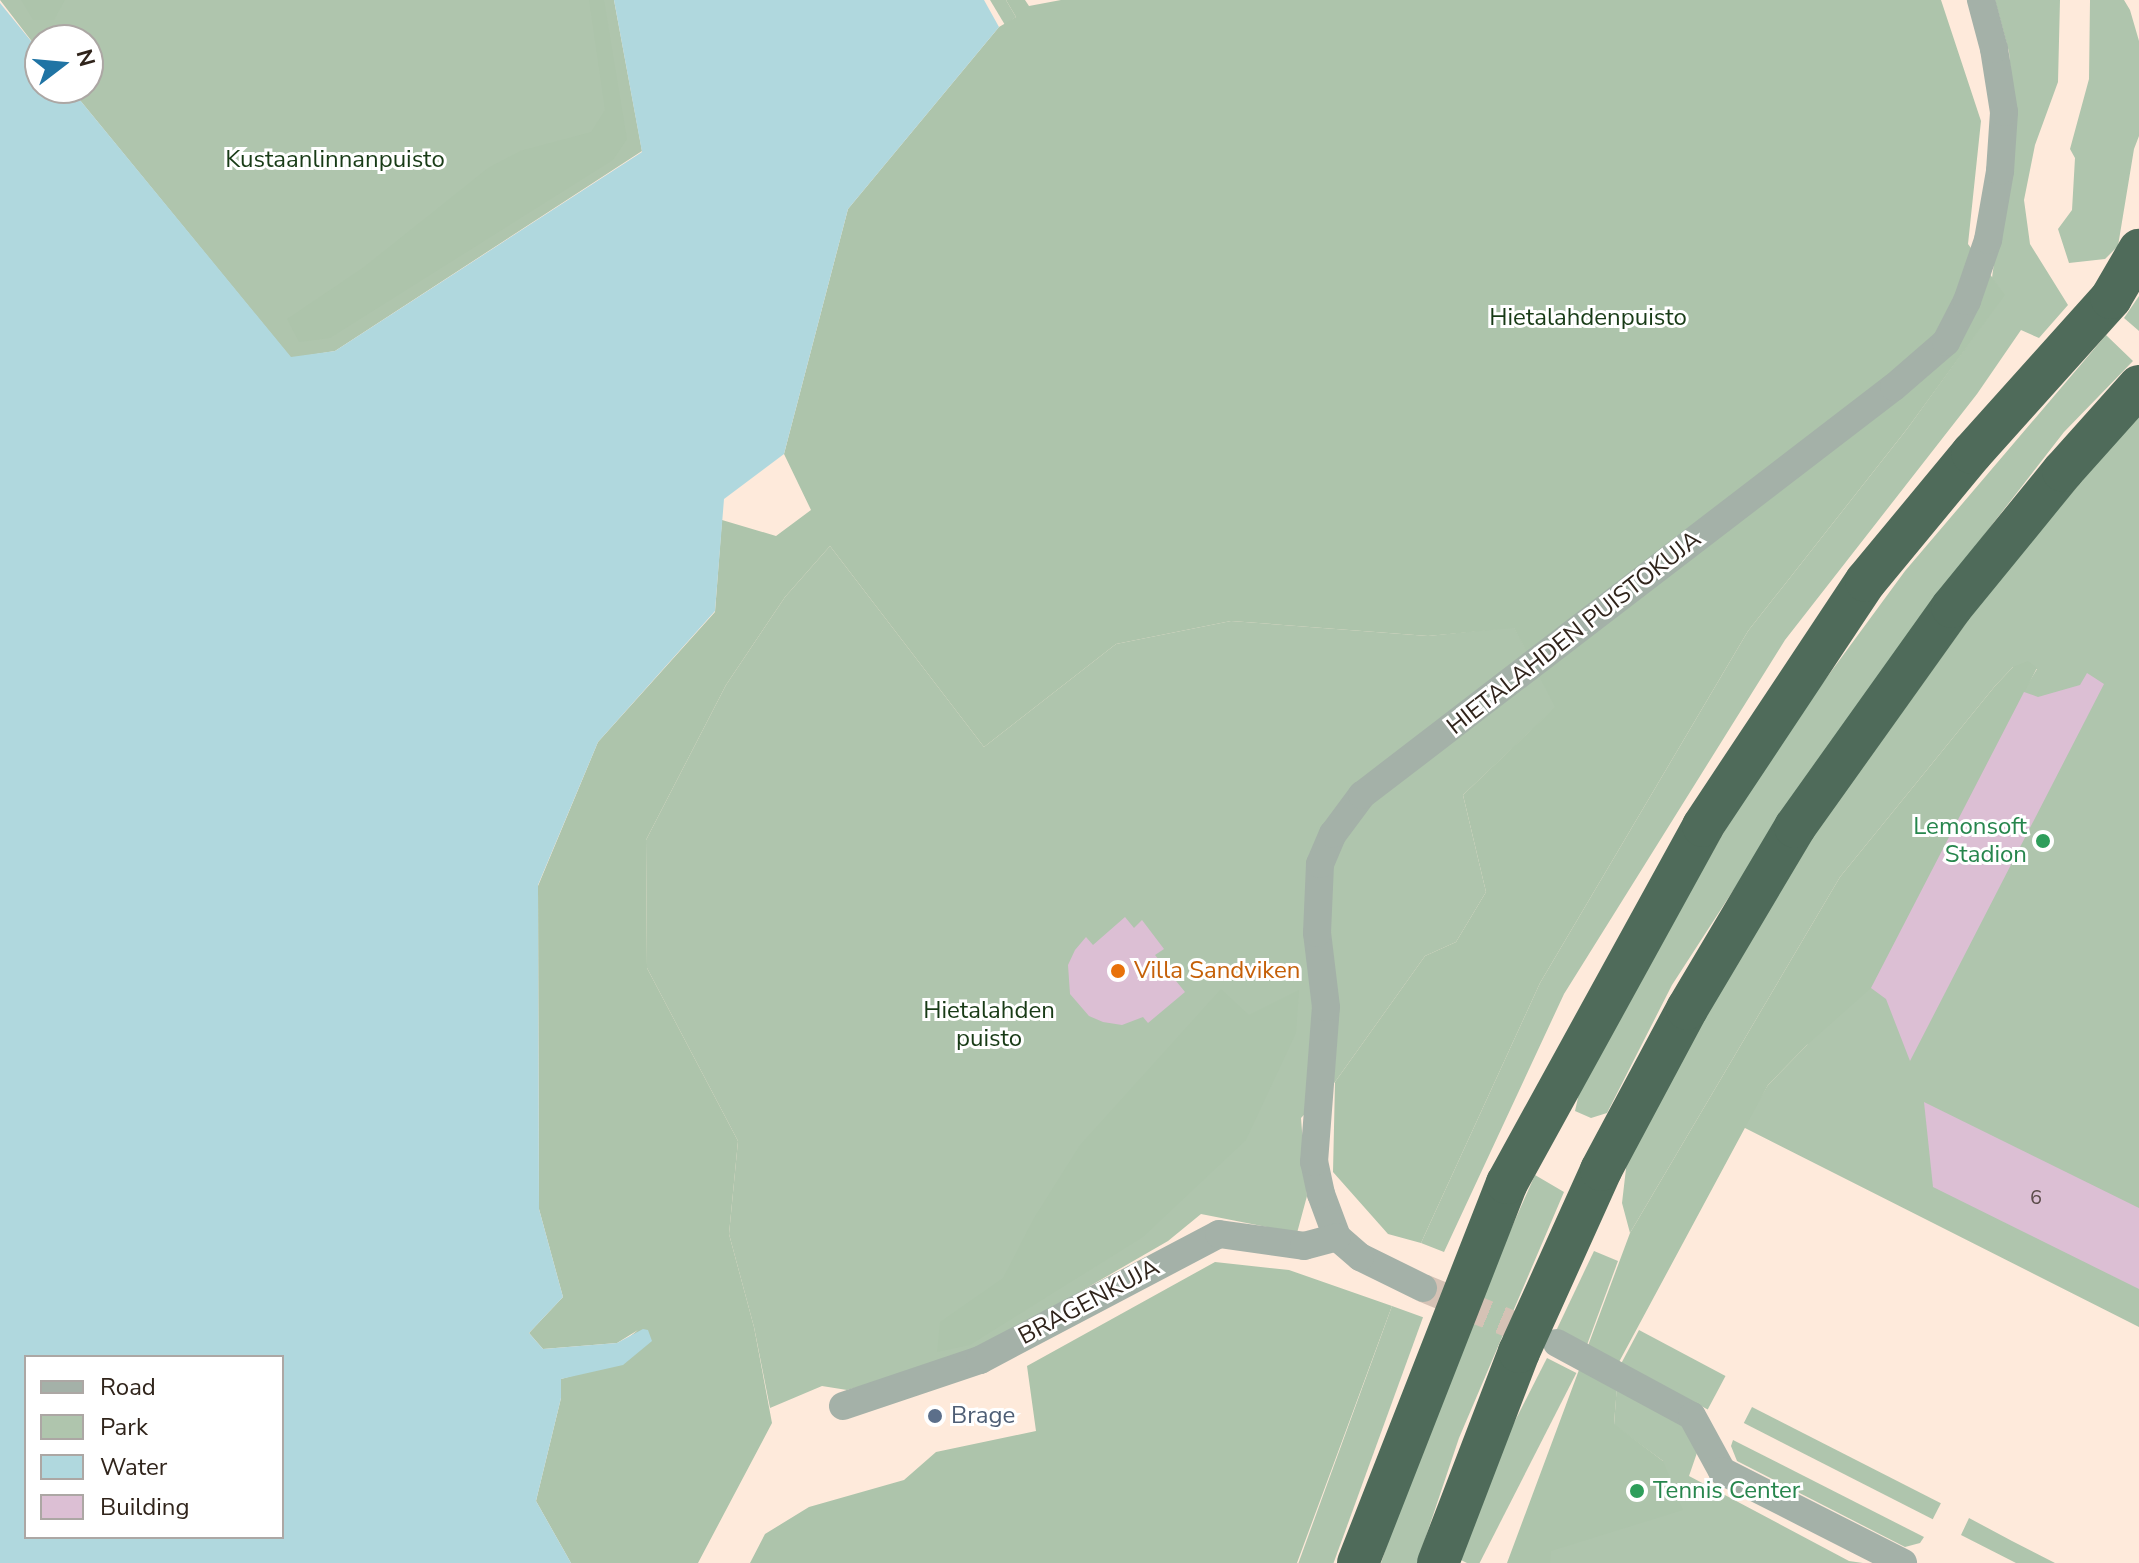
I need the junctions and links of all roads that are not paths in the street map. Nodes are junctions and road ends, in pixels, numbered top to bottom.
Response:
1 (1981, 0) edge
2 (2133, 262) edge
3 (2135, 390) edge
4 (1337, 1237) junction
5 (1423, 1288) tunnel mouth
6 (1557, 1343) tunnel mouth
7 (843, 1406) dead end
8 (1358, 1563) edge
9 (1438, 1563) edge
10 (1903, 1563) edge

1 - 4 street, HIETALAHDEN PUISTOKUJA
2 - 8 highway
3 - 9 highway
4 - 5 street
4 - 7 street, BRAGENKUJA
6 - 10 street

